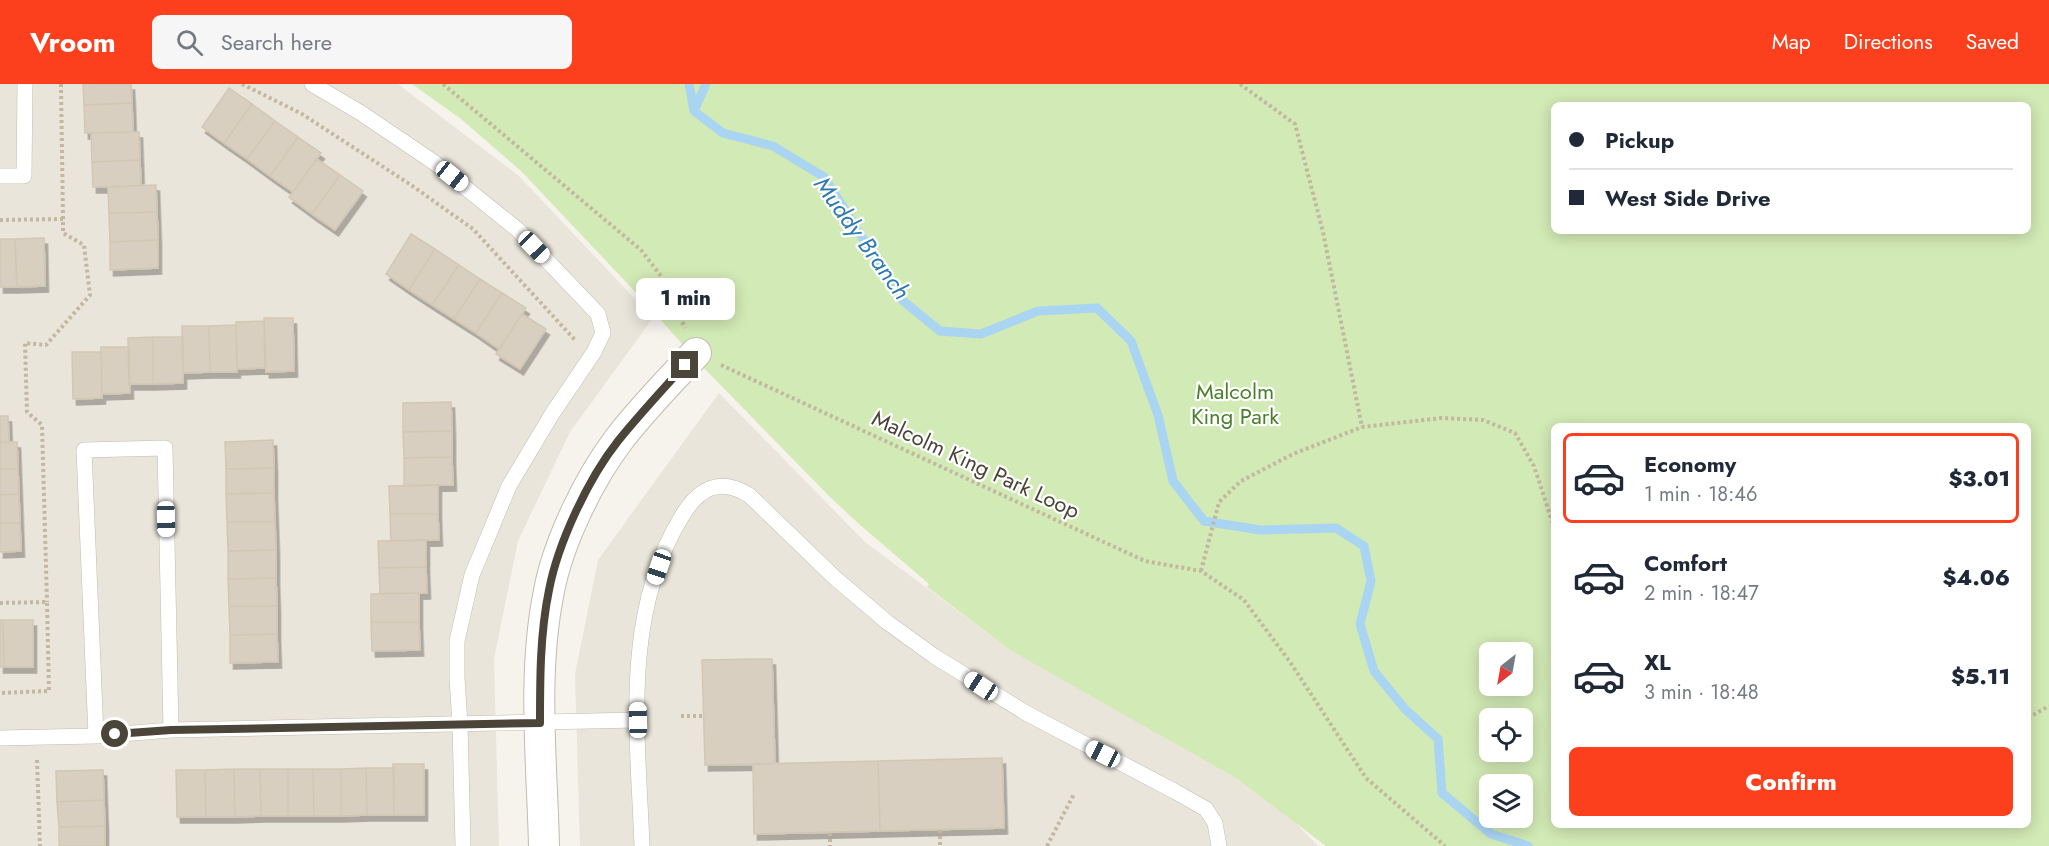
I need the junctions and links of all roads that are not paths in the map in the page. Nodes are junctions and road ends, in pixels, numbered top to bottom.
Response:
1 (25, 84) edge
2 (312, 84) edge
3 (0, 176) edge
4 (696, 353) road end
5 (638, 720) junction
6 (540, 723) junction
7 (460, 724) junction
8 (171, 730) junction
9 (96, 736) junction
10 (0, 738) edge
11 (463, 846) edge
12 (544, 846) edge
13 (642, 846) edge
14 (1219, 846) edge

1 - 3 lane
2 - 7 lane
4 - 6 street
5 - 6 lane
5 - 13 lane
5 - 14 lane
6 - 7 lane
6 - 12 street
7 - 8 lane
7 - 11 lane
8 - 9 lane
8 - 9 lane
9 - 10 lane

